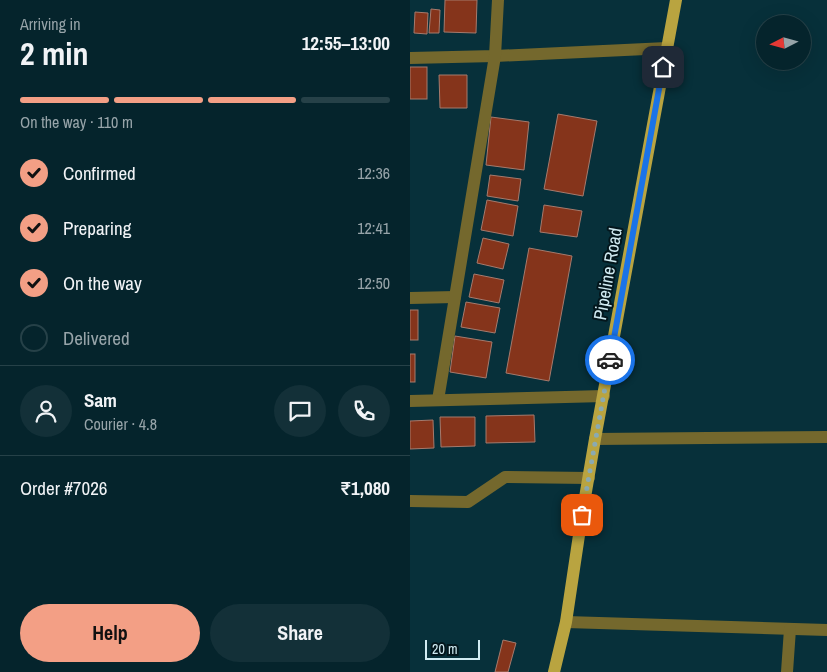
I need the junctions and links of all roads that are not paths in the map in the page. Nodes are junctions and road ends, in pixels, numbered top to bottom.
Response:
1 (498, 0) edge
2 (676, 0) edge
3 (667, 48) junction
4 (495, 56) junction
5 (410, 58) edge
6 (410, 298) edge
7 (455, 298) junction
8 (604, 396) junction
9 (438, 400) junction
10 (410, 401) edge
11 (827, 437) edge
12 (595, 439) junction
13 (589, 478) junction
14 (410, 500) edge
15 (566, 622) junction
16 (790, 629) junction
17 (827, 630) edge
18 (554, 672) edge
19 (786, 672) edge

1 - 4 street
2 - 3 main road, Pipeline Road
3 - 4 street
3 - 8 main road, Pipeline Road
4 - 5 street
4 - 7 street
6 - 7 street
7 - 9 street
8 - 9 street
8 - 12 main road, Pipeline Road
9 - 10 street
11 - 12 street
12 - 13 main road, Pipeline Road
13 - 14 street
13 - 15 main road, Pipeline Road
15 - 16 street
15 - 18 main road, Pipeline Road
16 - 17 street
16 - 19 street

